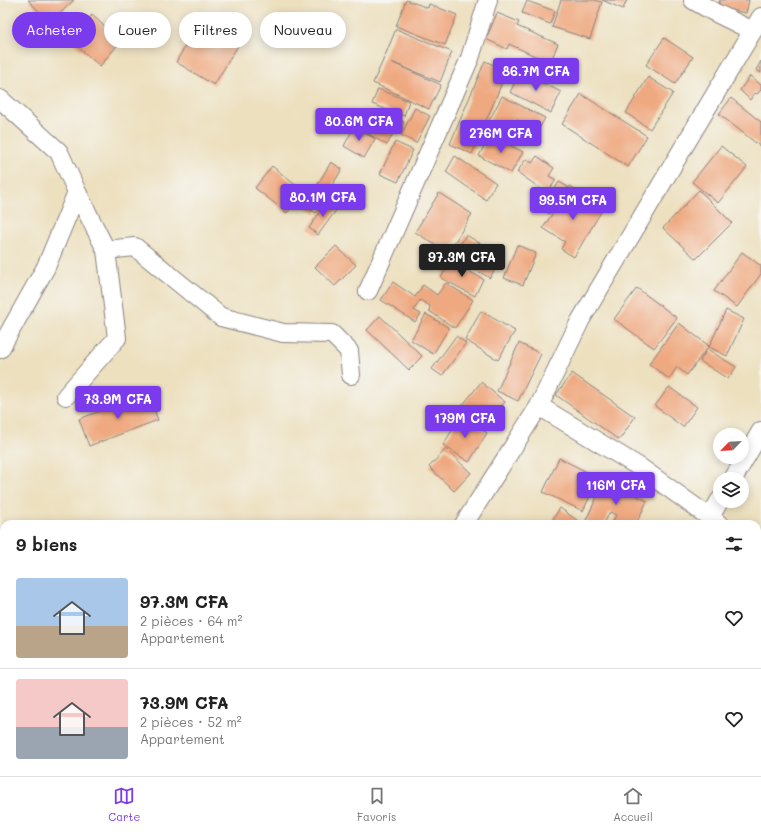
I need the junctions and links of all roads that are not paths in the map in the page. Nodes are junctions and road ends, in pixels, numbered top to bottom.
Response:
1 (488, 0) edge
2 (693, 0) edge
3 (757, 24) edge
4 (0, 99) edge
5 (77, 192) junction
6 (106, 250) junction
7 (368, 291) dead end
8 (0, 349) edge
9 (351, 375) dead end
10 (66, 396) dead end
11 (539, 406) junction
12 (761, 431) edge
13 (736, 472) edge
14 (718, 508) edge
15 (467, 520) edge
16 (714, 520) edge
17 (715, 520) edge

1 - 7 street
2 - 3 street
3 - 11 street
4 - 5 street
5 - 6 street
5 - 8 street
6 - 9 street
6 - 10 street
11 - 15 street
11 - 16 street
12 - 13 street
14 - 17 street

